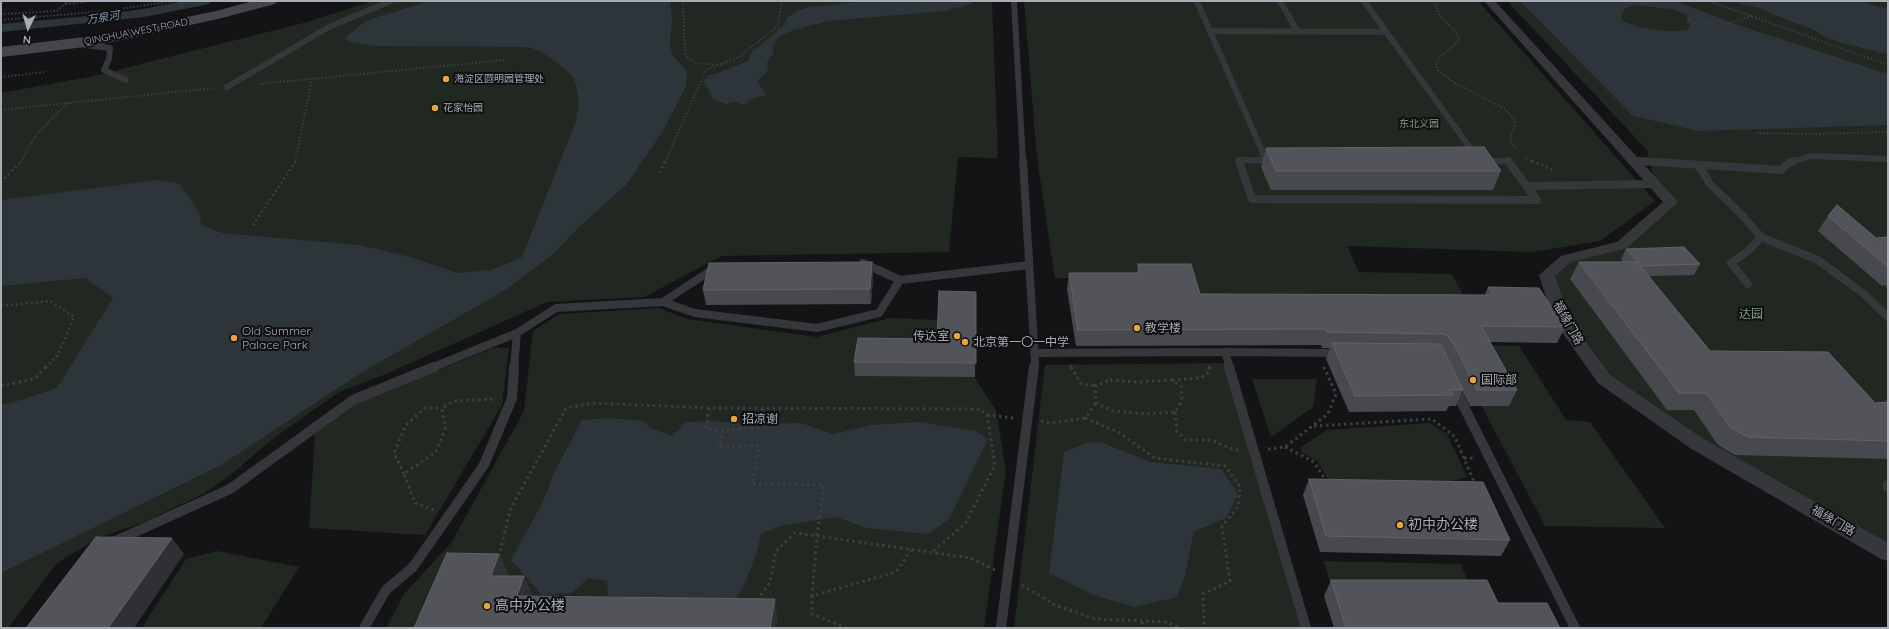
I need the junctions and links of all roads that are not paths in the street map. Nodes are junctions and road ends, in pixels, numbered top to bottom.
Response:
1 (270, 1) edge
2 (391, 1) edge
3 (1014, 1) edge
4 (1197, 1) edge
5 (1280, 1) edge
6 (1364, 1) edge
7 (1489, 1) edge
8 (1211, 31) junction
9 (1297, 31) junction
10 (1386, 32) junction
11 (74, 43) junction
12 (1, 52) edge
13 (126, 80) dead end
14 (227, 87) road end
15 (1888, 159) edge
16 (1266, 160) junction
17 (1480, 161) junction
18 (1634, 161) junction
19 (1698, 165) junction
20 (1655, 184) junction
21 (1526, 186) junction
22 (1761, 237) junction
23 (856, 263) edge
24 (1029, 265) junction
25 (725, 266) edge
26 (900, 280) junction
27 (1748, 284) dead end
28 (663, 302) junction
29 (1888, 316) edge
30 (517, 333) junction
31 (1034, 352) junction
32 (1225, 352) junction
33 (1350, 354) edge
34 (1450, 380) edge
35 (106, 545) edge
36 (1888, 553) edge
37 (364, 628) edge
38 (1001, 628) edge
39 (1306, 628) edge
40 (1575, 628) edge

1 - 11 main road, QINGHUA WEST ROAD
2 - 14 lane
3 - 24 lane
4 - 8 lane
5 - 9 lane
6 - 10 lane
7 - 18 street, 福缘门路
8 - 9 lane
8 - 16 lane
9 - 10 lane
10 - 17 lane
11 - 12 main road, QINGHUA WEST ROAD
11 - 13 lane
15 - 19 lane
16 - 17 lane
16 - 21 lane
17 - 21 lane
18 - 19 lane
18 - 20 street, 福缘门路
19 - 22 lane
20 - 21 lane
20 - 36 street, 福缘门路
22 - 27 lane
22 - 29 lane
23 - 26 lane
24 - 26 lane
24 - 31 lane
25 - 28 lane
26 - 28 lane
28 - 30 lane
30 - 35 lane
30 - 37 lane
31 - 32 lane
31 - 38 lane
32 - 33 lane
32 - 39 lane
34 - 40 lane

